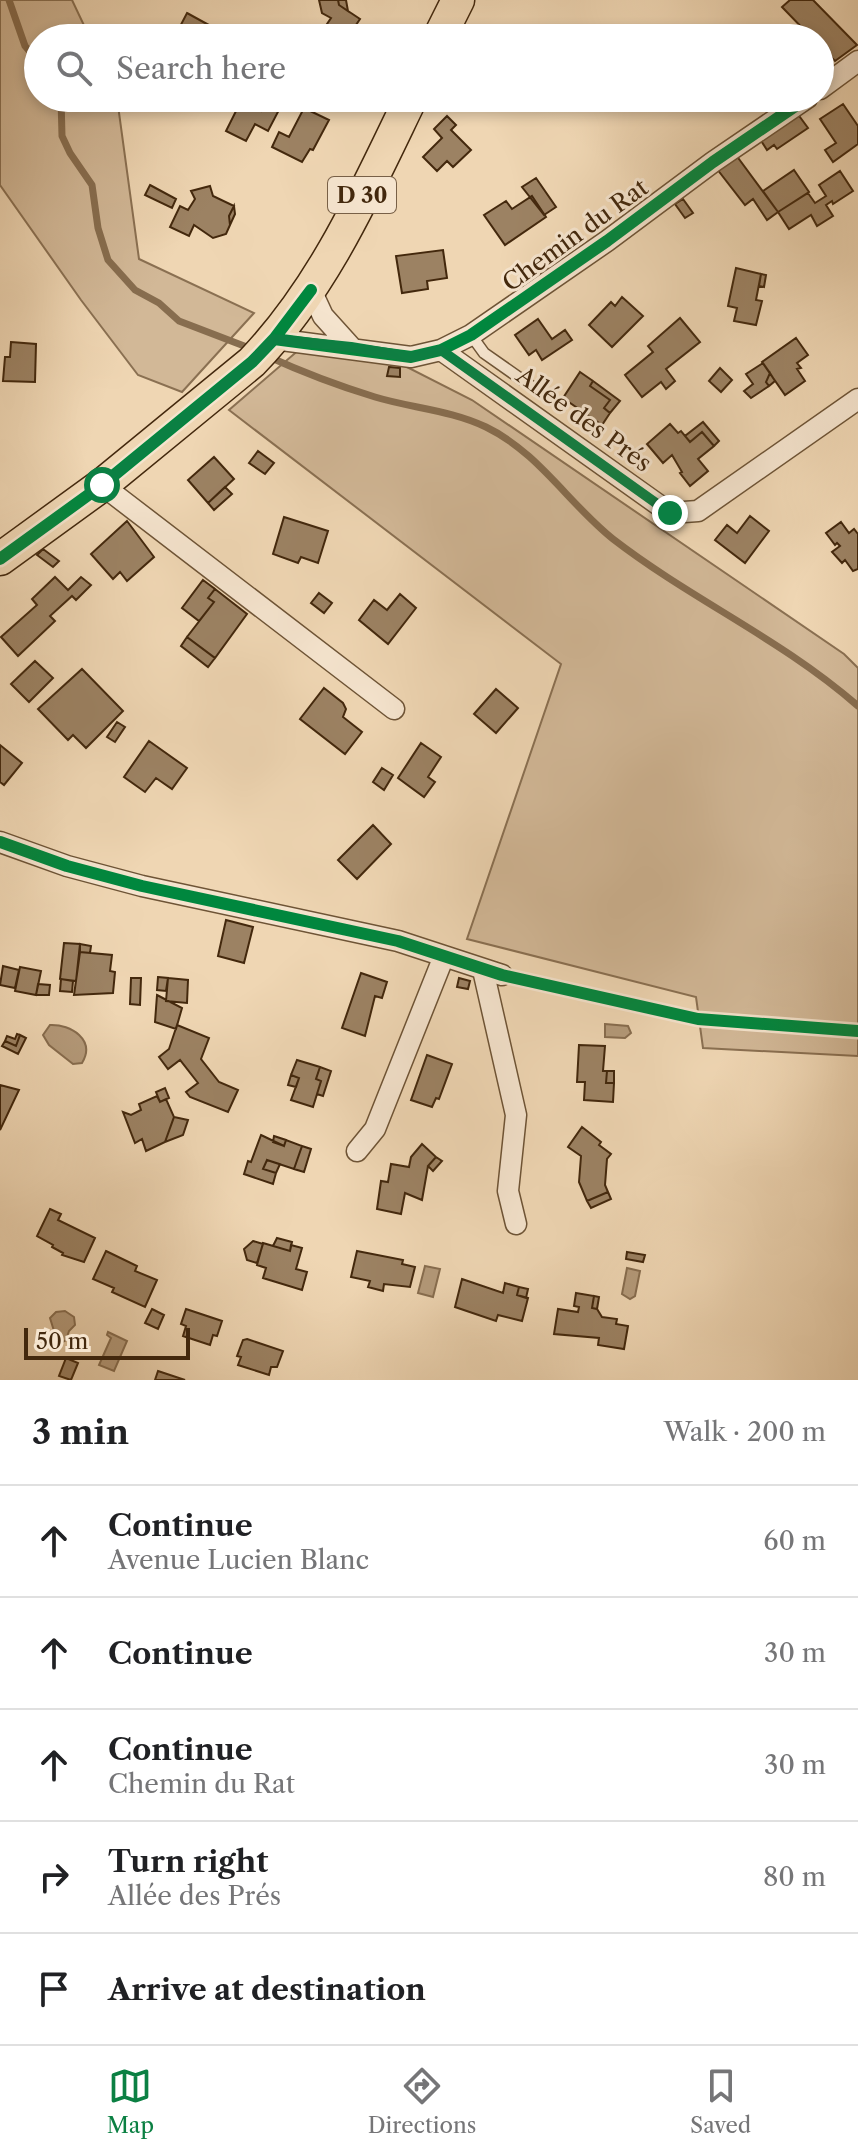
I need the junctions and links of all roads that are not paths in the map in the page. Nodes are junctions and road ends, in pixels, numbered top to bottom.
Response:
1 (458, 0) edge
2 (446, 24) edge
3 (858, 61) edge
4 (834, 79) edge
5 (404, 112) edge
6 (786, 112) edge
7 (311, 290) junction
8 (471, 335) junction
9 (274, 339) junction
10 (351, 347) junction
11 (441, 350) junction
12 (541, 393) dead end
13 (858, 399) edge
14 (102, 485) junction
15 (0, 559) edge
16 (394, 709) dead end
17 (0, 842) edge
18 (444, 956) junction
19 (357, 1151) dead end
20 (516, 1224) dead end

1 - 2 main road
3 - 4 street
5 - 7 main road, D 30
6 - 8 street, Chemin du Rat
7 - 9 main road, D 30
7 - 10 street
8 - 11 street, Chemin du Rat
8 - 12 lane
9 - 10 street, Chemin du Rat
9 - 14 main road, D 30
10 - 11 street, Chemin du Rat
11 - 13 street, Allée des Prés
14 - 15 main road, D 30
14 - 16 street
17 - 18 street
18 - 19 street
18 - 20 street

